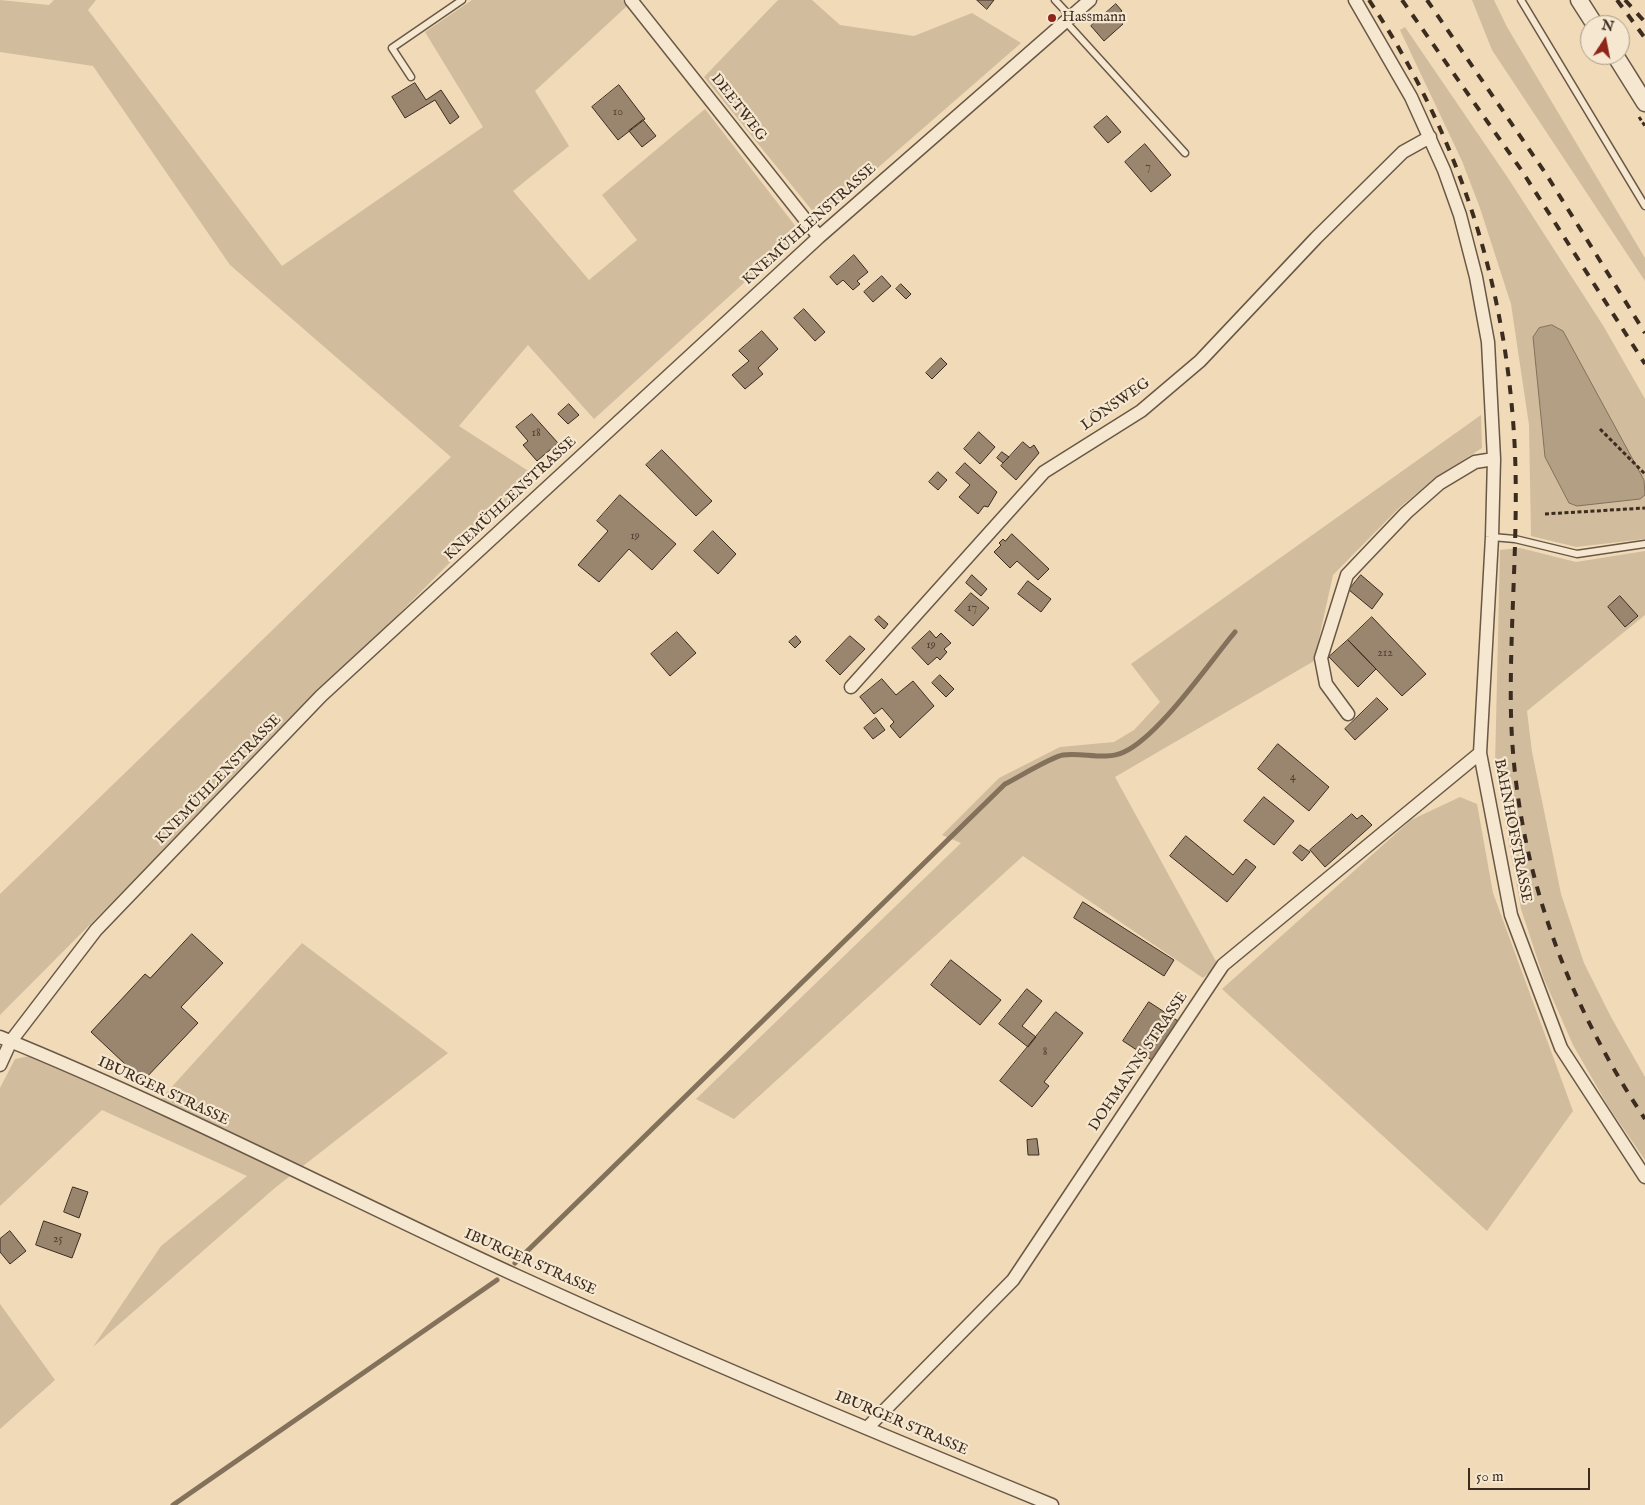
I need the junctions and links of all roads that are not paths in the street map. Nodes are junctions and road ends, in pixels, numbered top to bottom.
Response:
1 (462, 0) edge
2 (631, 0) edge
3 (1056, 0) edge
4 (1090, 0) edge
5 (1354, 0) edge
6 (1521, 0) edge
7 (1579, 0) edge
8 (1589, 15) edge
9 (1068, 19) junction
10 (1621, 65) edge
11 (411, 77) dead end
12 (1645, 103) edge
13 (1430, 136) junction
14 (1185, 153) dead end
15 (1645, 206) edge
16 (819, 237) junction
17 (1494, 459) junction
18 (1492, 537) junction
19 (1645, 544) edge
20 (851, 687) dead end
21 (1348, 714) dead end
22 (1480, 753) junction
23 (6, 1039) edge
24 (0, 1065) edge
25 (1645, 1176) edge
26 (867, 1428) junction
27 (1052, 1505) edge

1 - 11 lane
2 - 16 street, DEETWEG
3 - 9 lane
4 - 9 street, KNEMÜHLENSTRASSE
5 - 13 street, BAHNHOFSTRASSE
6 - 15 lane
7 - 8 street
9 - 14 lane
9 - 16 street, KNEMÜHLENSTRASSE
10 - 12 street
13 - 17 street, BAHNHOFSTRASSE
13 - 20 street, LÖNSWEG
16 - 23 street, KNEMÜHLENSTRASSE
17 - 18 street, BAHNHOFSTRASSE
17 - 21 street
18 - 19 lane
18 - 22 street, BAHNHOFSTRASSE
22 - 25 street, BAHNHOFSTRASSE
22 - 26 street, DOHMANNS STRASSE
23 - 24 street, KNEMÜHLENSTRASSE
23 - 26 street, IBURGER STRASSE
26 - 27 street, IBURGER STRASSE

